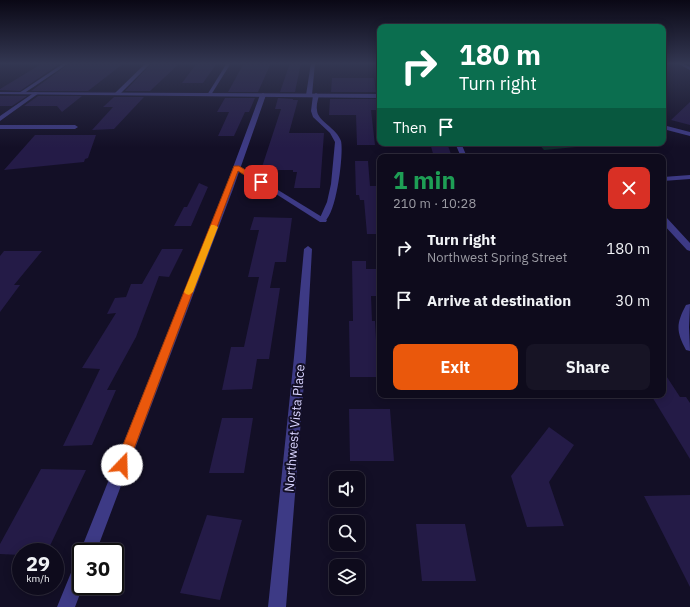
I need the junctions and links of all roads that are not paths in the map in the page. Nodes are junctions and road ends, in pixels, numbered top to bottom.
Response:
1 (24, 91) edge
2 (120, 91) edge
3 (211, 91) edge
4 (312, 91) edge
5 (0, 93) edge
6 (21, 93) junction
7 (37, 93) junction
8 (117, 94) junction
9 (209, 94) junction
10 (263, 95) junction
11 (312, 95) junction
12 (377, 96) edge
13 (0, 119) edge
14 (0, 127) edge
15 (74, 127) dead end
16 (666, 128) edge
17 (690, 134) edge
18 (237, 167) junction
19 (690, 177) edge
20 (666, 179) edge
21 (323, 220) joint
22 (666, 222) edge
23 (690, 248) edge
24 (308, 249) dead end
25 (690, 308) edge
26 (690, 347) edge
27 (91, 543) edge
28 (72, 592) edge
29 (66, 607) edge
30 (277, 607) edge

1 - 6 street
2 - 8 street
3 - 9 street
4 - 11 street
5 - 6 street
6 - 7 street
7 - 8 street
7 - 13 street
8 - 9 street
9 - 10 street
10 - 11 street
10 - 18 street
11 - 12 street
11 - 21 street
14 - 15 street
16 - 17 street
18 - 21 lane
18 - 27 street
19 - 20 street
22 - 23 street
24 - 30 street, Northwest Vista Place
25 - 26 street
28 - 29 street

